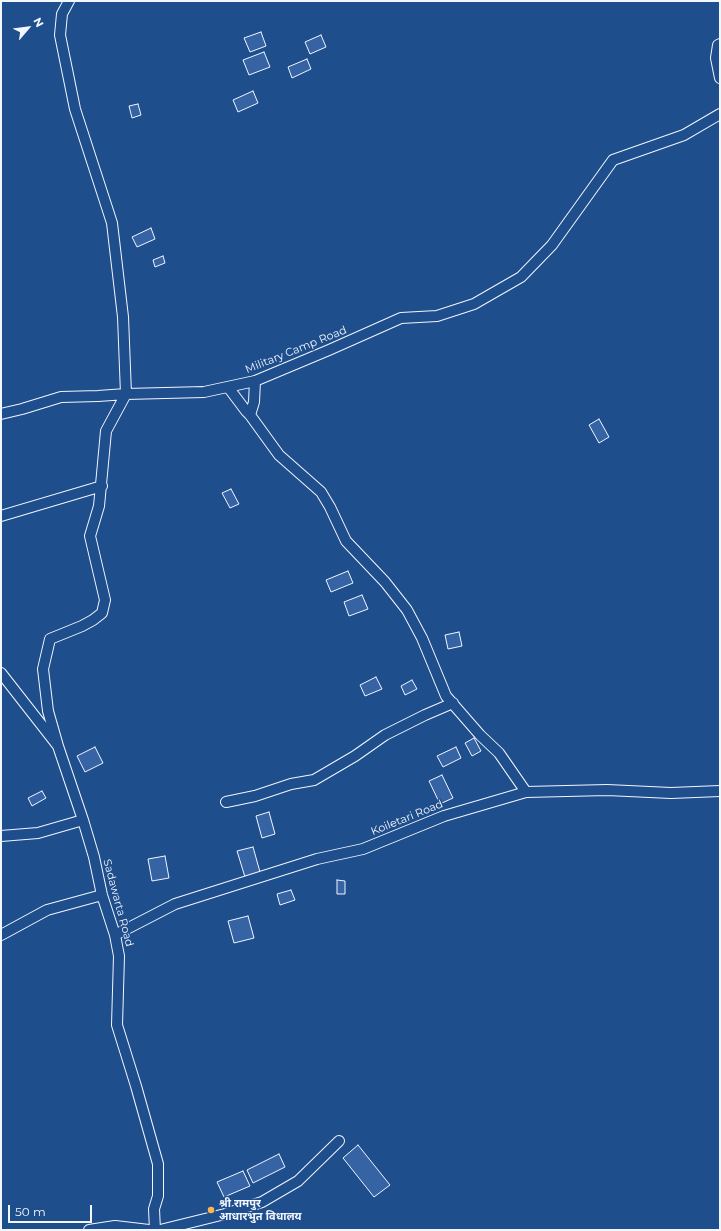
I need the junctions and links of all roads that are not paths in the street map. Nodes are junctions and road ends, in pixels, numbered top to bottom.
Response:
1 (69, 1) edge
2 (720, 44) edge
3 (720, 78) edge
4 (720, 114) edge
5 (255, 381) junction
6 (228, 387) junction
7 (126, 394) junction
8 (1, 414) edge
9 (250, 415) junction
10 (102, 486) junction
11 (1, 516) edge
12 (1, 673) edge
13 (453, 703) junction
14 (58, 746) junction
15 (720, 790) edge
16 (526, 792) junction
17 (226, 802) dead end
18 (83, 820) junction
19 (1, 836) edge
20 (102, 895) junction
21 (1, 935) edge
22 (115, 935) junction
23 (339, 1141) dead end
24 (89, 1230) edge
25 (149, 1230) edge
26 (155, 1230) edge
27 (160, 1230) edge

1 - 7 street
2 - 3 street
4 - 5 street, Military Camp Road
5 - 6 street, Military Camp Road
5 - 9 street
6 - 7 street, Military Camp Road
6 - 9 street
7 - 8 street, Military Camp Road
7 - 10 street
9 - 13 street
10 - 11 street
10 - 14 street
12 - 14 street, Sadawarta Road
13 - 16 street
13 - 17 street
14 - 18 street, Sadawarta Road
15 - 16 street, Koiletari Road
16 - 22 street, Koiletari Road
18 - 19 street
18 - 20 street, Sadawarta Road
20 - 21 street
20 - 22 street, Sadawarta Road
22 - 26 street, Sadawarta Road
23 - 27 street
24 - 25 street

